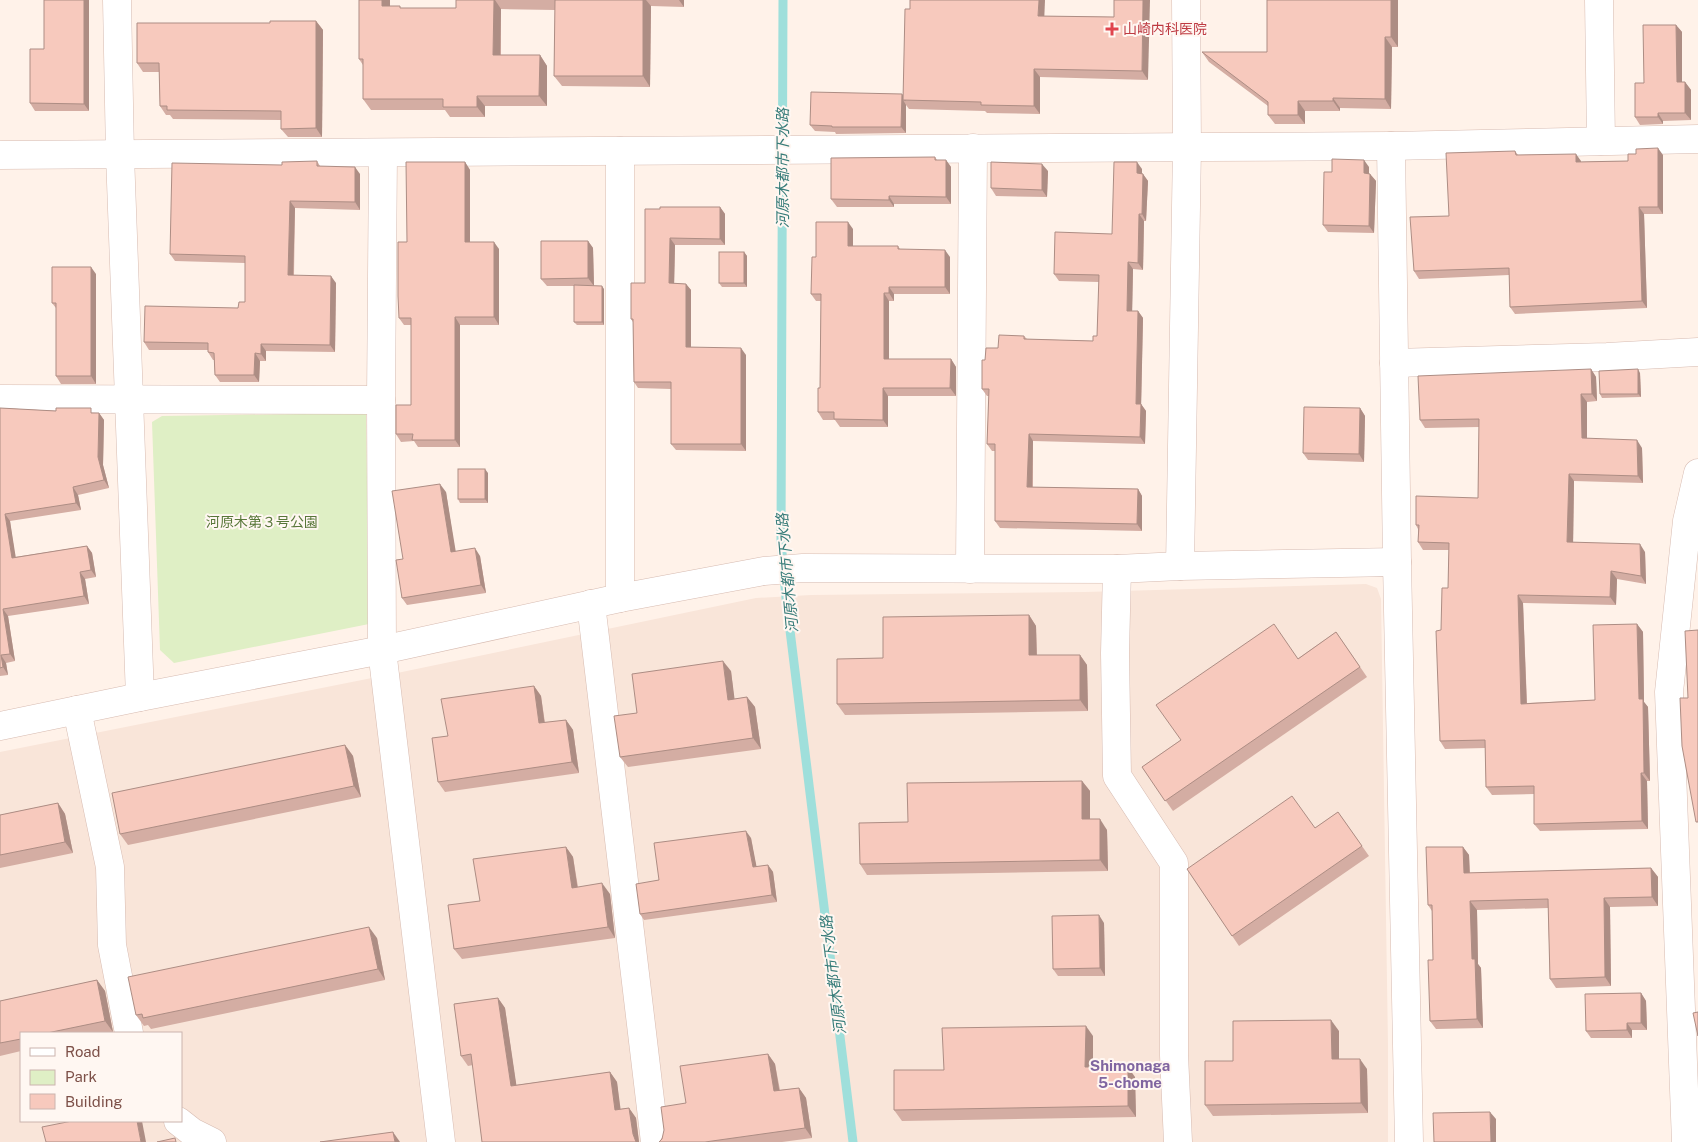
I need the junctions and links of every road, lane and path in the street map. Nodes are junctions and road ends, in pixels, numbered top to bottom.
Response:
1 (117, 0) edge
2 (1186, 0) edge
3 (1599, 0) edge
4 (1698, 139) edge
5 (1601, 141) junction
6 (1391, 146) junction
7 (1187, 147) junction
8 (972, 148) junction
9 (620, 151) junction
10 (383, 153) junction
11 (0, 155) edge
12 (120, 155) junction
13 (1698, 352) edge
14 (1394, 363) junction
15 (0, 399) edge
16 (128, 400) junction
17 (381, 400) junction
18 (1698, 473) edge
19 (1397, 562) junction
20 (1180, 566) junction
21 (970, 569) junction
22 (1117, 569) junction
23 (620, 598) junction
24 (591, 604) junction
25 (382, 650) junction
26 (140, 697) junction
27 (77, 710) junction
28 (0, 726) edge
29 (1687, 892) edge
30 (129, 1032) edge
31 (179, 1122) edge
32 (212, 1142) edge
33 (441, 1142) edge
34 (655, 1142) edge
35 (1178, 1142) edge
36 (1408, 1142) edge
37 (1686, 1142) edge

1 - 12 street
2 - 7 street
3 - 5 street
4 - 5 street
5 - 6 street
6 - 7 street
6 - 14 street
7 - 8 street
7 - 20 street
8 - 9 street
8 - 21 street
9 - 10 street
9 - 23 street
10 - 12 street
10 - 17 street
11 - 12 street
12 - 16 street
13 - 14 street
14 - 19 street
15 - 16 street
16 - 17 street
16 - 26 street
17 - 25 street
18 - 29 street
19 - 20 street
19 - 36 street
20 - 22 street
21 - 22 street
21 - 23 street
22 - 35 street
23 - 24 street
24 - 25 street
24 - 34 street
25 - 26 street
25 - 33 street
26 - 27 street
27 - 28 street
27 - 30 street
29 - 37 street
31 - 32 street

